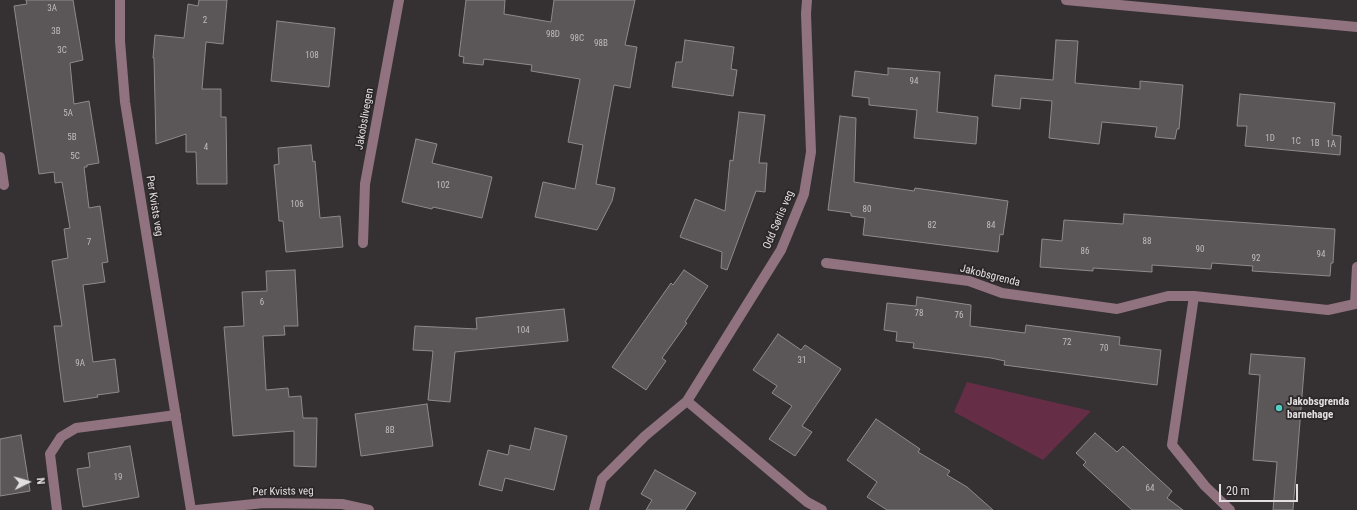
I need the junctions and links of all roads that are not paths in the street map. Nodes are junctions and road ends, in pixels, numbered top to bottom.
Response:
1 (120, 0) edge
2 (398, 0) edge
3 (807, 0) edge
4 (1066, 0) edge
5 (1357, 27) edge
6 (0, 158) edge
7 (4, 186) dead end
8 (364, 243) dead end
9 (826, 263) dead end
10 (1357, 267) edge
11 (1194, 296) junction
12 (1356, 305) edge
13 (687, 401) junction
14 (176, 415) junction
15 (57, 510) edge
16 (191, 510) edge
17 (196, 510) edge
18 (369, 510) edge
19 (594, 510) edge
20 (822, 510) edge
21 (1230, 510) edge

1 - 14 street, Per Kvists veg
2 - 8 street, Jakobslivegen
3 - 13 street, Odd Sørlis veg
4 - 5 street
6 - 7 street
9 - 11 street, Jakobsgrenda
10 - 12 street, Jakobsgrenda
11 - 12 street, Jakobsgrenda
11 - 21 street
13 - 19 street, Odd Sørlis veg
13 - 20 street
14 - 15 street
14 - 16 street, Per Kvists veg
17 - 18 street, Per Kvists veg

